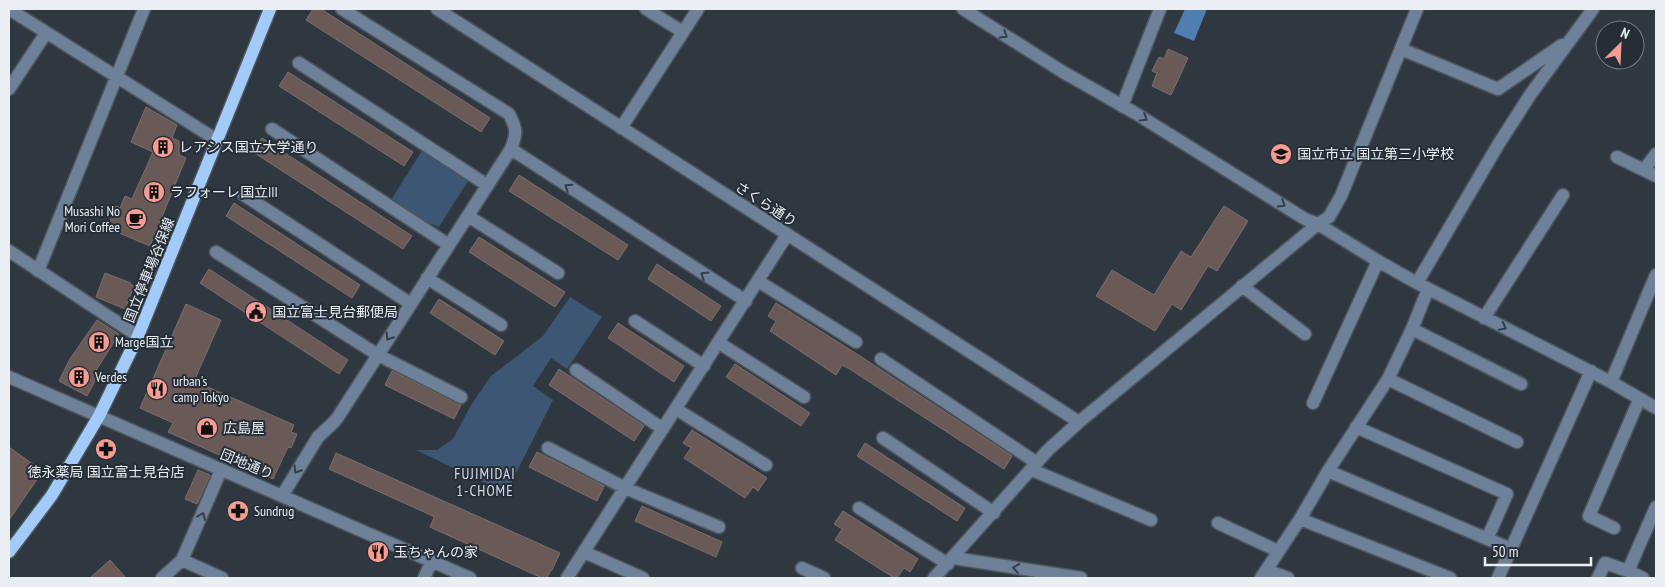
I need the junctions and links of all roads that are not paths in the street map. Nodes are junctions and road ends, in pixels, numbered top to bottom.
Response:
1 (9, 9) edge
2 (144, 9) edge
3 (270, 9) edge
4 (342, 9) edge
5 (437, 9) edge
6 (646, 9) edge
7 (698, 9) edge
8 (963, 9) edge
9 (1160, 9) edge
10 (1417, 9) edge
11 (1593, 9) edge
12 (683, 32) junction
13 (46, 33) junction
14 (1568, 41) junction
15 (1401, 49) junction
16 (299, 64) dead end
17 (117, 77) junction
18 (9, 89) edge
19 (1122, 106) junction
20 (621, 128) junction
21 (272, 130) dead end
22 (217, 140) junction
23 (510, 149) junction
24 (1656, 154) edge
25 (1617, 157) dead end
26 (1644, 170) junction
27 (1656, 176) edge
28 (488, 185) junction
29 (244, 195) dead end
30 (1563, 195) dead end
31 (468, 216) junction
32 (1318, 224) junction
33 (787, 235) junction
34 (449, 245) junction
35 (9, 252) edge
36 (216, 252) dead end
37 (1378, 261) junction
38 (38, 271) junction
39 (558, 273) dead end
40 (1656, 274) edge
41 (427, 278) junction
42 (758, 281) junction
43 (1417, 283) junction
44 (1242, 286) junction
45 (1428, 289) junction
46 (746, 301) junction
47 (411, 304) junction
48 (1484, 318) junction
49 (635, 321) dead end
50 (501, 325) dead end
51 (1412, 329) junction
52 (1305, 334) dead end
53 (138, 336) junction
54 (856, 342) dead end
55 (719, 343) junction
56 (378, 355) junction
57 (881, 359) dead end
58 (704, 366) junction
59 (576, 370) dead end
60 (1590, 371) junction
61 (10, 379) edge
62 (1388, 379) junction
63 (1611, 382) junction
64 (1521, 384) dead end
65 (461, 397) dead end
66 (804, 397) dead end
67 (1639, 400) junction
68 (1313, 403) dead end
69 (1656, 408) edge
70 (676, 409) junction
71 (99, 416) junction
72 (1079, 422) junction
73 (1356, 427) junction
74 (663, 429) junction
75 (883, 438) dead end
76 (1517, 442) dead end
77 (548, 448) dead end
78 (766, 465) dead end
79 (1035, 466) junction
80 (221, 470) junction
81 (1328, 471) junction
82 (625, 488) junction
83 (282, 496) junction
84 (1656, 507) edge
85 (859, 508) dead end
86 (994, 513) junction
87 (1300, 518) junction
88 (1151, 520) dead end
89 (1218, 523) dead end
90 (719, 527) dead end
91 (1614, 528) dead end
92 (1487, 539) junction
93 (1511, 549) junction
94 (1278, 551) junction
95 (9, 552) edge
96 (584, 552) junction
97 (182, 560) junction
98 (432, 561) junction
99 (951, 561) junction
100 (802, 568) dead end
101 (1628, 571) junction
102 (1264, 574) edge
103 (162, 578) edge
104 (222, 578) edge
105 (424, 578) edge
106 (470, 578) edge
107 (568, 578) edge
108 (643, 578) edge
109 (824, 578) edge
110 (934, 578) edge
111 (1081, 578) edge
112 (1288, 578) edge
113 (1450, 578) edge
114 (1498, 578) edge
115 (1598, 578) edge
116 (1643, 578) edge

1 - 13 street
2 - 17 street
3 - 22 main road, 国立停車場谷保線
4 - 23 street
5 - 20 street, さくら通り
6 - 12 street
7 - 12 street
8 -> 19 street
9 - 19 street
10 - 15 street
11 - 14 street
12 - 20 street
13 - 17 street
13 - 18 street
14 - 15 street
14 - 43 street
15 - 32 street
16 - 28 street
17 - 22 street
17 - 38 street
19 -> 32 street
20 - 33 street, さくら通り
21 - 34 street
22 - 53 main road, 国立停車場谷保線
23 - 28 street
46 -> 23 street
24 - 26 street
25 - 26 street
26 - 27 street
28 - 31 street
29 - 47 street
30 - 48 street
31 - 34 street
31 - 39 street
32 - 37 street
32 - 44 street
33 - 42 street
33 - 72 street, さくら通り
34 - 41 street
35 - 38 street
36 - 56 street
37 - 43 street
37 - 68 street
38 - 53 street
40 - 63 street
41 - 47 street
41 - 50 street
42 - 46 street
42 - 54 street
43 - 45 street
44 - 52 street
44 - 72 street
45 - 48 street
45 - 51 street
46 - 55 street
47 -> 56 street
48 -> 60 street
49 - 58 street
51 - 62 street
51 - 64 street
53 - 71 main road, 国立停車場谷保線
55 - 58 street
55 - 66 street
56 - 65 street
56 -> 83 street
57 - 79 street
58 - 70 street
59 - 74 street
60 - 63 street
60 - 93 street
61 - 71 street, 団地通り
62 - 73 street
62 - 76 street
63 - 67 street
67 - 69 street
67 - 91 street
70 - 74 street
70 - 78 street
71 - 80 street, 団地通り
71 - 95 main road, 国立停車場谷保線
72 - 79 street
73 - 81 street
73 - 92 street
74 - 82 street
75 - 86 street
77 - 82 street
79 - 86 street
79 - 88 street
80 - 83 street, 団地通り
97 -> 80 street
81 - 87 street
81 - 92 street
82 - 90 street
82 - 96 street
83 - 98 street, 団地通り
84 - 101 street
85 - 99 street
86 - 99 street
87 - 94 street
87 - 113 street
89 - 94 street
92 - 93 street
93 - 114 street
94 - 102 street
96 - 107 street
96 - 108 street
97 - 103 street
97 - 104 street
98 - 105 street
98 - 106 street, 団地通り
99 - 110 street
111 -> 99 street
100 - 109 street
101 - 115 street
101 - 116 street
102 - 112 street

